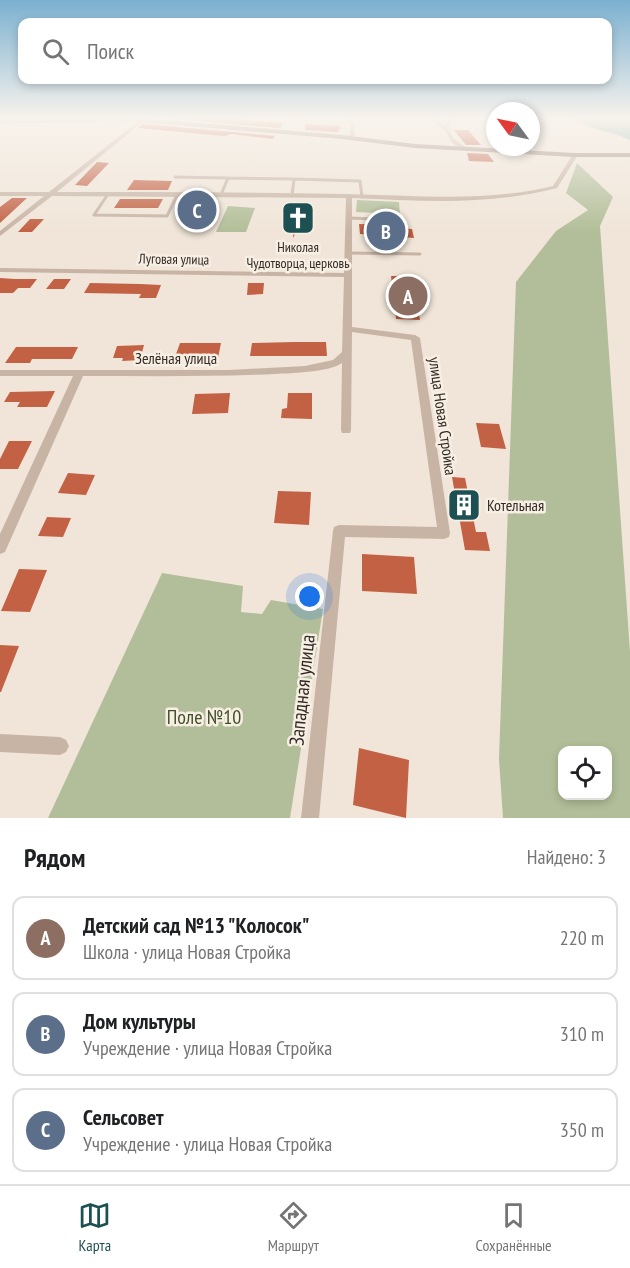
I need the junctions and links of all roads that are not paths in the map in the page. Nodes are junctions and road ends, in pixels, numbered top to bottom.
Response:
1 (99, 156) edge
2 (574, 156) edge
3 (175, 177) dead end
4 (228, 178) junction
5 (294, 179) junction
6 (0, 194) edge
7 (51, 194) junction
8 (108, 194) junction
9 (177, 195) junction
10 (221, 195) junction
11 (292, 196) junction
12 (349, 196) junction
13 (362, 197) junction
14 (349, 218) junction
15 (403, 220) dead end
16 (0, 234) edge
17 (349, 253) junction
18 (420, 254) dead end
19 (0, 270) edge
20 (348, 275) junction
21 (348, 329) junction
22 (347, 353) junction
23 (0, 373) edge
24 (78, 374) junction
25 (346, 430) dead end
26 (339, 531) joint
27 (0, 548) edge
28 (0, 743) edge
29 (60, 746) dead end
30 (310, 818) edge

1 - 7 street
2 - 13 street
3 - 4 lane
4 - 5 lane
4 - 10 lane
5 - 11 lane
5 - 13 lane
6 - 7 street
7 - 8 street
7 - 16 street
8 - 9 street
8 - 9 lane
9 - 10 street
10 - 11 street
11 - 12 street
12 - 13 street
12 - 14 street
14 - 15 lane
14 - 17 street
17 - 18 lane
17 - 20 street
19 - 20 street, Луговая улица
20 - 21 street
21 - 22 street
21 - 26 street, улица Новая Стройка
22 - 24 street, Зелёная улица
22 - 25 street
23 - 24 street, Зелёная улица
24 - 27 street
26 - 30 street, Западная улица
28 - 29 street

